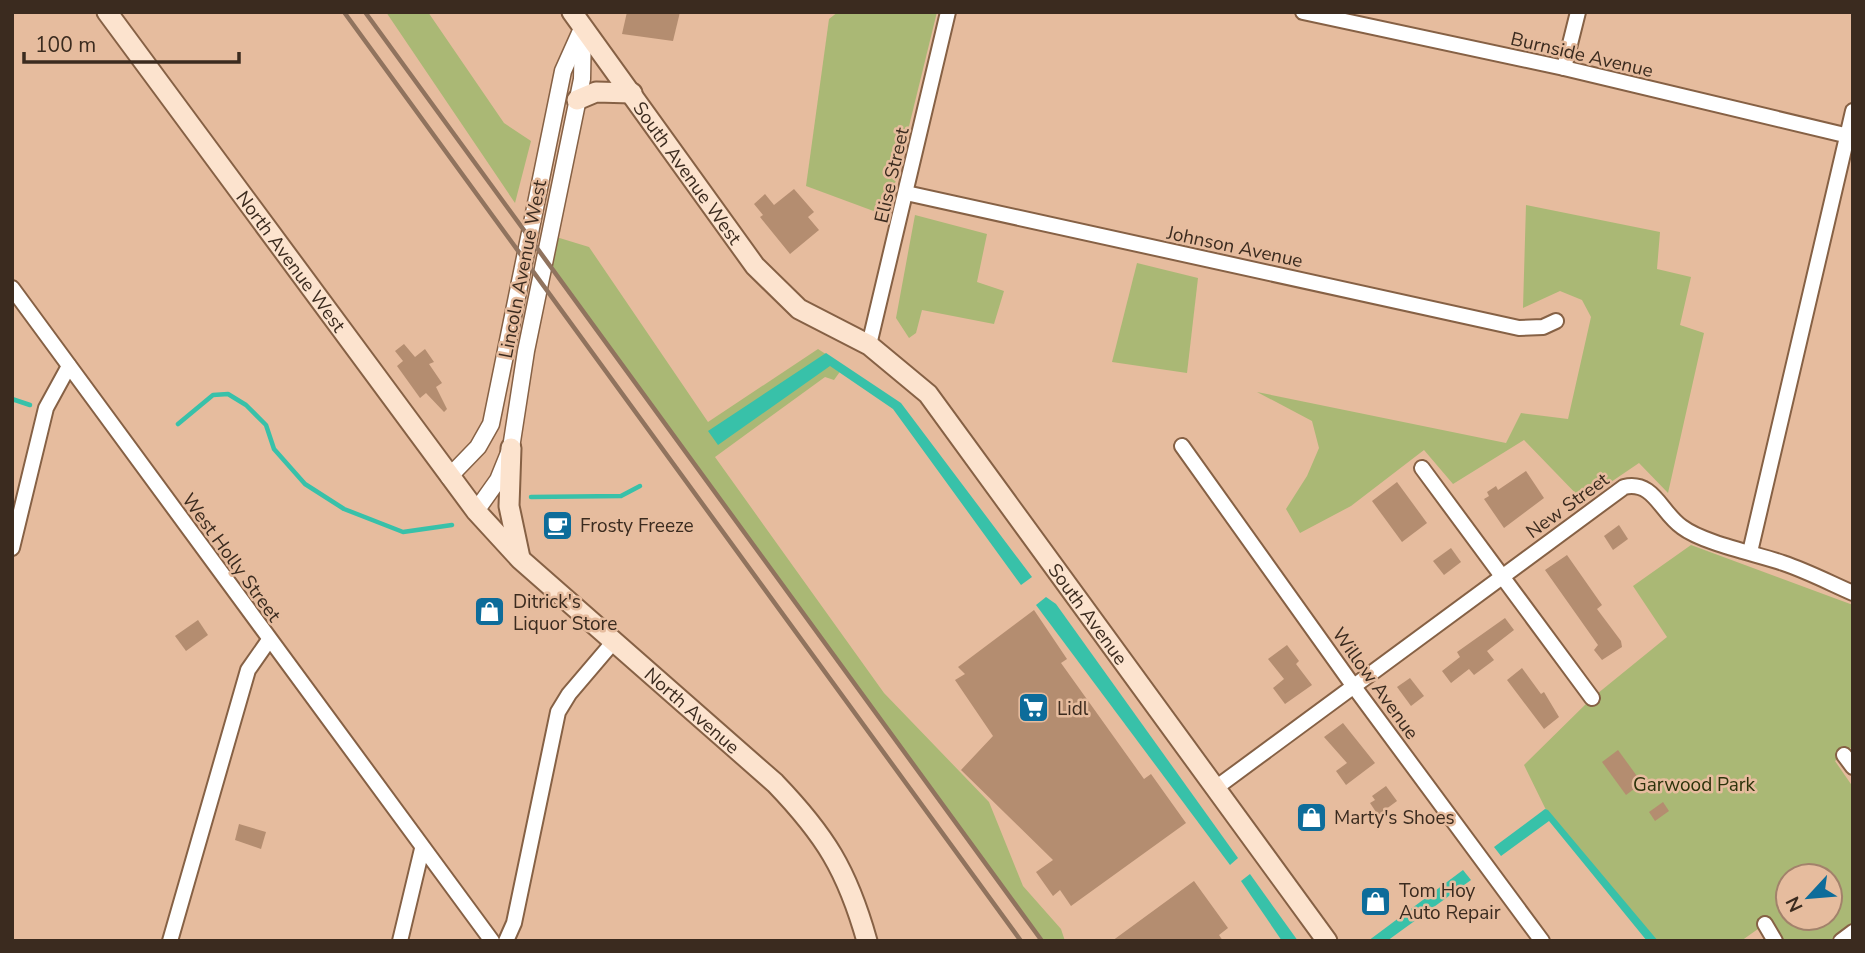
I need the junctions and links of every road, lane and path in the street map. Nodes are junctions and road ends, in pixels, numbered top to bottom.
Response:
1 (107, 12) edge
2 (948, 12) edge
3 (1303, 12) edge
4 (1578, 12) edge
5 (581, 17) edge
6 (1564, 68) junction
7 (632, 93) junction
8 (577, 100) junction
9 (1853, 111) edge
10 (1850, 136) edge
11 (906, 193) junction
12 (12, 288) edge
13 (818, 319) joint
14 (1556, 321) dead end
15 (869, 345) junction
16 (69, 366) junction
17 (1182, 446) dead end
18 (511, 448) junction
19 (1422, 468) dead end
20 (449, 477) junction
21 (476, 511) junction
22 (12, 548) edge
23 (1750, 552) junction
24 (520, 559) junction
25 (1502, 576) junction
26 (1853, 593) edge
27 (269, 640) junction
28 (615, 640) junction
29 (1352, 684) junction
30 (1592, 698) dead end
31 (1217, 786) junction
32 (422, 849) junction
33 (1765, 924) dead end
34 (1853, 932) edge
35 (170, 941) edge
36 (400, 941) edge
37 (492, 941) edge
38 (506, 941) edge
39 (867, 941) edge
40 (1327, 941) edge
41 (1542, 941) edge
42 (1775, 941) edge
43 (1841, 941) edge

1 - 20 main road, North Avenue West
2 - 11 street, Elise Street
3 - 6 street, Burnside Avenue
4 - 6 street
5 - 7 main road, South Avenue West
5 - 8 street, Lincoln Avenue West
5 - 20 street, Lincoln Avenue West
6 - 10 street, Burnside Avenue
7 - 8 main road
7 - 13 main road, South Avenue West
8 - 18 street, Lincoln Avenue West
9 - 10 street
10 - 23 street
11 - 14 street, Johnson Avenue
11 - 15 street, Elise Street
12 - 16 street, West Holly Street
13 - 15 main road, South Avenue
15 - 31 main road, South Avenue
16 - 22 street
16 - 27 street, West Holly Street
17 - 29 street, Willow Avenue
18 - 21 street, Lincoln Avenue West
18 - 24 main road
19 - 25 street
20 - 21 main road, North Avenue West
21 - 24 main road, North Avenue
23 - 25 street, New Street
23 - 26 street
24 - 28 main road, North Avenue
25 - 29 street, New Street
25 - 30 street
27 - 32 street, West Holly Street
27 - 35 street
28 - 38 street
28 - 39 main road, North Avenue
29 - 31 street, New Street
29 - 41 street, Willow Avenue
31 - 40 main road, South Avenue
32 - 36 street
32 - 37 street, West Holly Street
33 - 42 street
34 - 43 street

